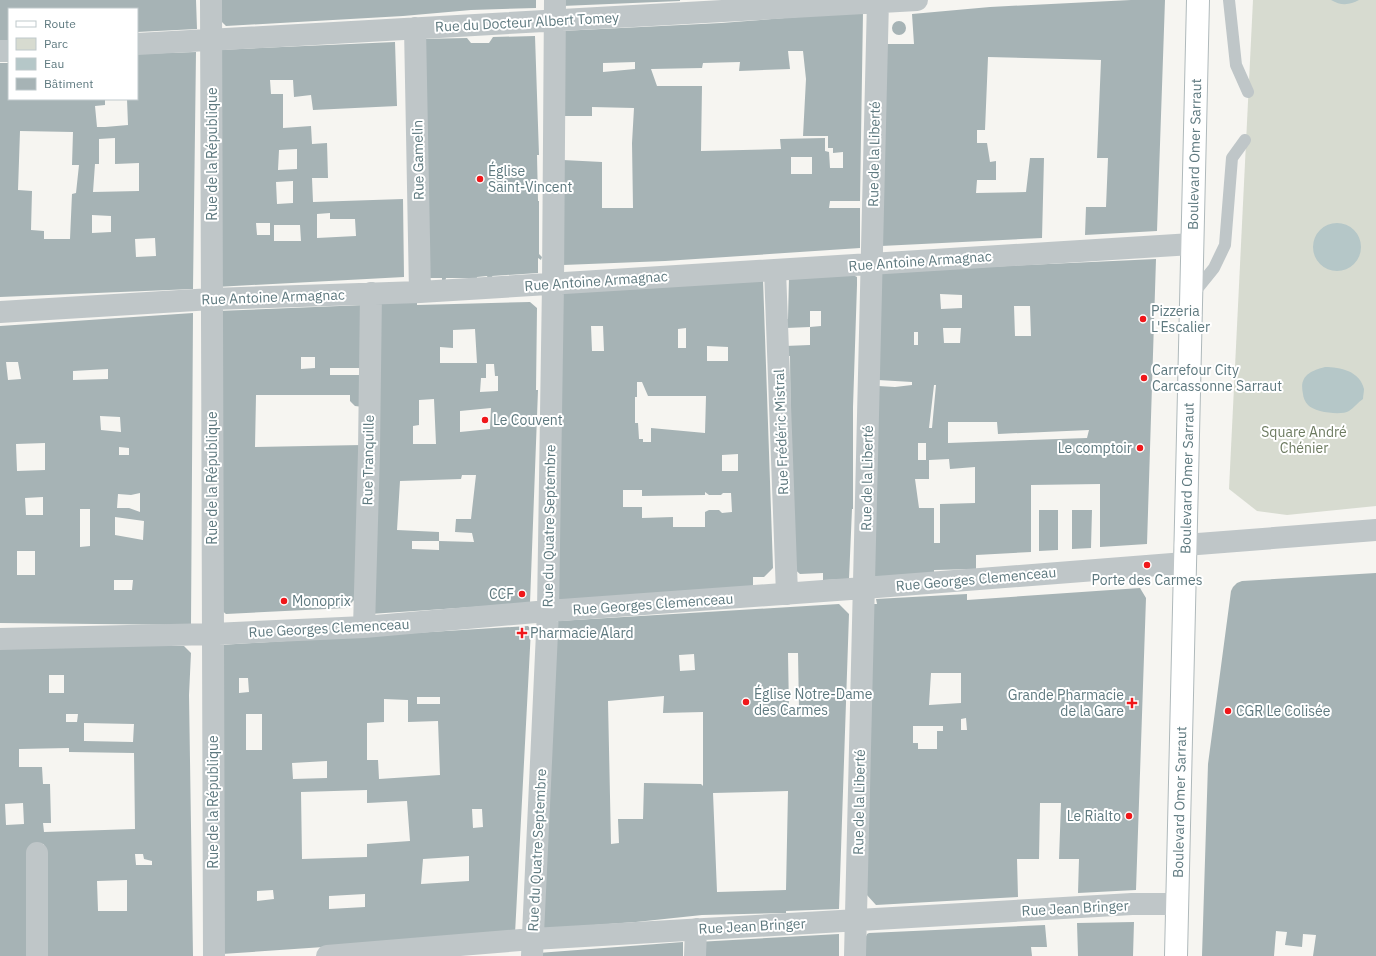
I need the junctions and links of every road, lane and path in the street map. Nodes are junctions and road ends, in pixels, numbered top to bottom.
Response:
1 (211, 0) edge
2 (917, 0) edge
3 (1198, 0) edge
4 (1229, 0) edge
5 (878, 1) edge
6 (724, 5) edge
7 (555, 10) edge
8 (415, 28) junction
9 (211, 39) junction
10 (138, 44) edge
11 (1248, 92) dead end
12 (1245, 140) dead end
13 (1192, 244) junction
14 (872, 264) junction
15 (775, 270) junction
16 (553, 284) junction
17 (420, 292) junction
18 (372, 293) junction
19 (1191, 297) junction
20 (212, 298) junction
21 (0, 312) edge
22 (1376, 530) edge
23 (1185, 554) junction
24 (864, 588) junction
25 (787, 594) junction
26 (548, 612) junction
27 (364, 627) junction
28 (213, 634) junction
29 (0, 639) edge
30 (37, 853) dead end
31 (1177, 904) junction
32 (856, 920) junction
33 (696, 929) junction
34 (532, 948) edge
35 (37, 956) edge
36 (214, 956) edge
37 (327, 956) edge
38 (695, 956) edge
39 (855, 956) edge
40 (1176, 956) edge

1 - 9 street, Rue de la République
2 - 5 street, Rue du Docteur Albert Tomey
3 - 13 main road, Boulevard Omer Sarraut
4 - 11 lane
5 - 6 street, Rue du Docteur Albert Tomey
5 - 14 street, Rue de la Liberté
6 - 7 street, Rue du Docteur Albert Tomey
7 - 8 street, Rue du Docteur Albert Tomey
7 - 16 street, Rue du Quatre Septembre
8 - 9 street, Rue du Docteur Albert Tomey
8 - 17 street, Rue Gamelin
9 - 10 street, Rue du Docteur Albert Tomey
9 - 20 street, Rue de la République
12 - 19 lane
13 - 14 street, Rue Antoine Armagnac
13 - 19 main road, Boulevard Omer Sarraut
14 - 15 street, Rue Antoine Armagnac
14 - 24 street, Rue de la Liberté
15 - 16 street, Rue Antoine Armagnac
15 - 25 street, Rue Frédéric Mistral
16 - 17 street, Rue Antoine Armagnac
16 - 26 street, Rue du Quatre Septembre
17 - 18 street, Rue Antoine Armagnac
18 - 20 street, Rue Antoine Armagnac
18 - 27 street, Rue Tranquille
19 - 23 main road, Boulevard Omer Sarraut
20 - 21 street, Rue Antoine Armagnac
20 - 28 street, Rue de la République
22 - 23 street, Rue Georges Clemenceau
23 - 24 street, Rue Georges Clemenceau
23 - 31 main road, Boulevard Omer Sarraut
24 - 25 street, Rue Georges Clemenceau
24 - 32 street, Rue de la Liberté
25 - 26 street, Rue Georges Clemenceau
26 - 27 street, Rue Georges Clemenceau
26 - 34 street, Rue du Quatre Septembre
27 - 28 street, Rue Georges Clemenceau
28 - 29 street, Rue Georges Clemenceau
28 - 36 street, Rue de la République
30 - 35 street
31 - 32 street, Rue Jean Bringer
31 - 40 main road, Boulevard Omer Sarraut
32 - 33 street, Rue Jean Bringer
32 - 39 street, Rue de la Liberté
33 - 34 street, Rue Jean Bringer
33 - 38 street
34 - 37 street, Rue Jean Bringer

